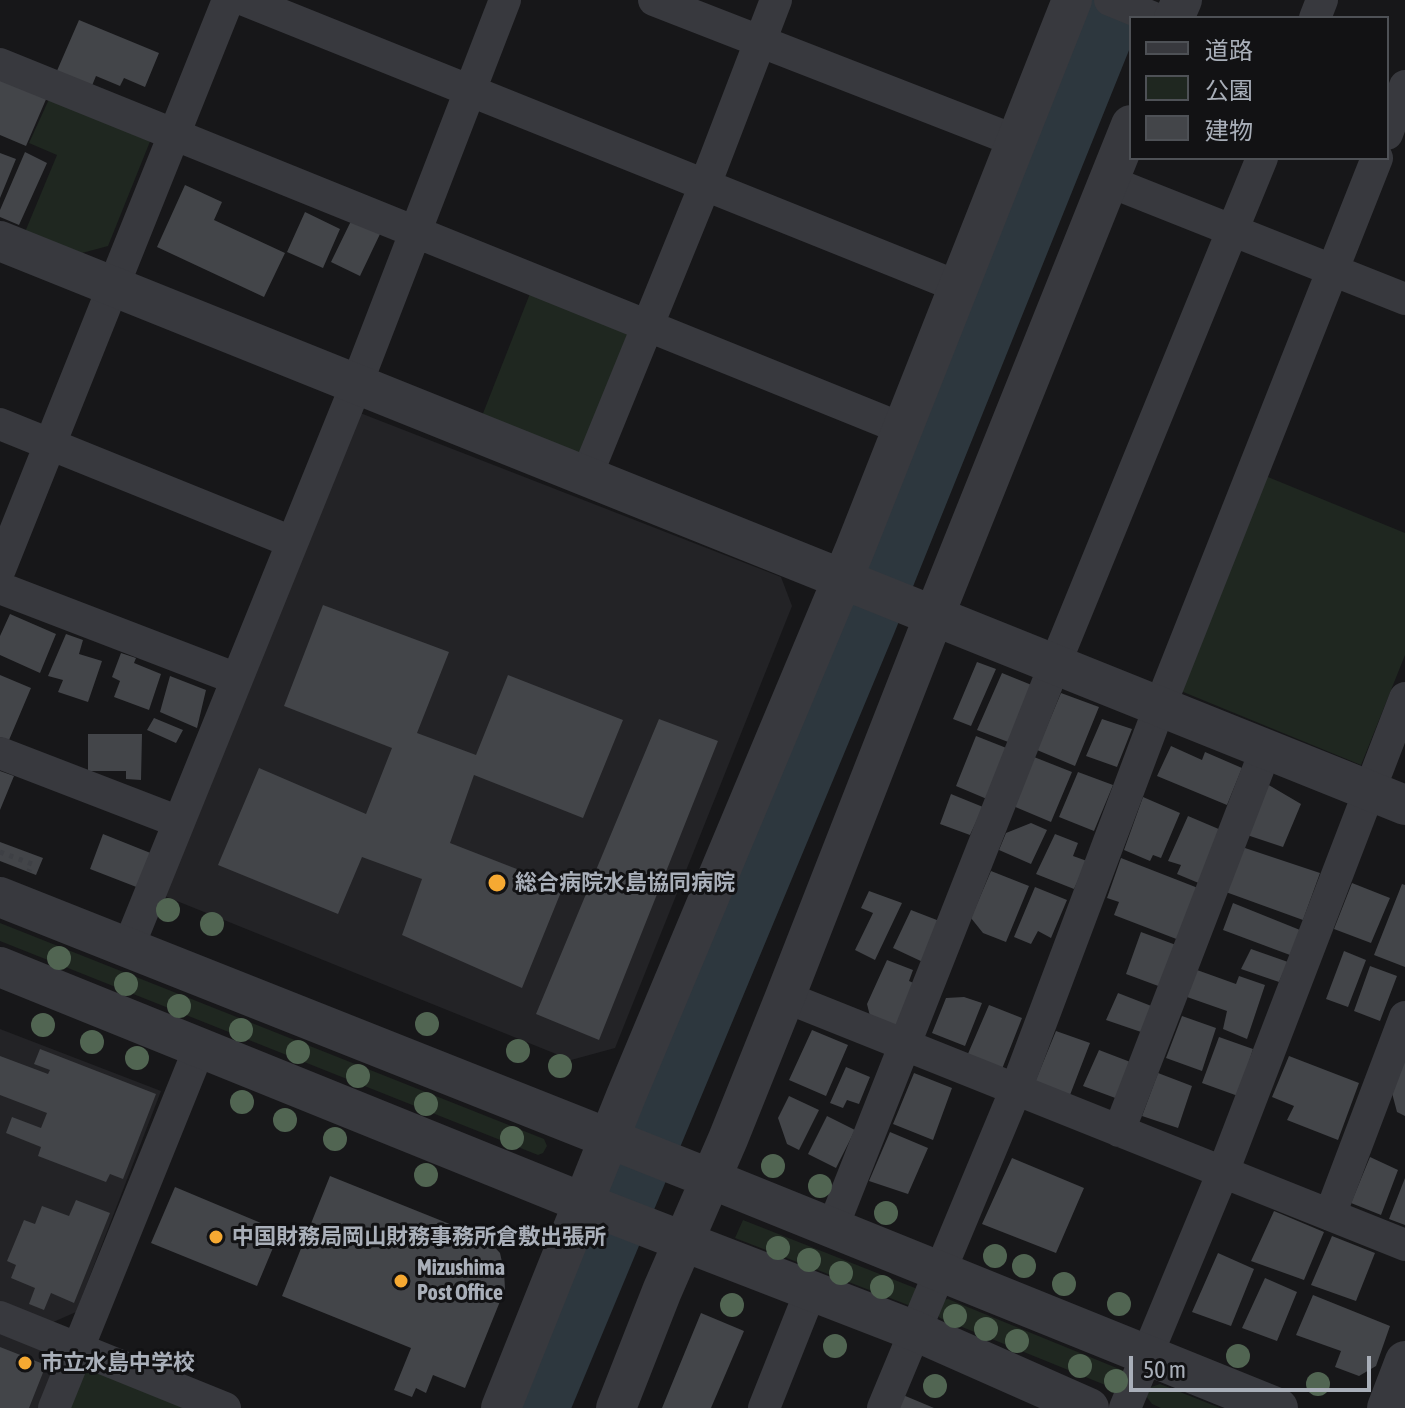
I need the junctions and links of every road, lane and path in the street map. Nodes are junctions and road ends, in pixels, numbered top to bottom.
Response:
1 (228, 0) edge
2 (244, 0) edge
3 (505, 0) edge
4 (654, 0) edge
5 (776, 0) edge
6 (1072, 0) edge
7 (1110, 0) edge
8 (1164, 13) edge
9 (760, 43) junction
10 (0, 64) edge
11 (469, 91) junction
12 (1129, 130) edge
13 (174, 133) junction
14 (1016, 141) junction
15 (1261, 160) edge
16 (1376, 160) edge
17 (1108, 181) junction
18 (705, 185) junction
19 (1234, 230) junction
20 (417, 232) junction
21 (0, 241) edge
22 (1333, 270) junction
23 (113, 287) junction
24 (959, 287) junction
25 (1405, 299) edge
26 (646, 326) junction
27 (357, 383) junction
28 (0, 424) edge
29 (903, 429) junction
30 (49, 443) junction
31 (586, 477) junction
32 (292, 542) junction
33 (0, 569) edge
34 (0, 588) edge
35 (887, 598) junction
36 (1055, 664) junction
37 (237, 679) junction
38 (1405, 698) edge
39 (1160, 706) junction
40 (1266, 749) junction
41 (0, 753) edge
42 (1387, 798) edge
43 (179, 822) junction
44 (0, 852) edge
45 (32, 864) dead end
46 (0, 897) edge
47 (128, 948) junction
48 (0, 967) edge
49 (785, 997) junction
50 (1405, 1017) edge
51 (906, 1045) junction
52 (199, 1049) junction
53 (1016, 1089) junction
54 (1119, 1131) junction
55 (638, 1150) junction
56 (1223, 1172) junction
57 (711, 1179) junction
58 (612, 1214) junction
59 (1330, 1215) junction
60 (832, 1229) junction
61 (684, 1240) junction
62 (1405, 1245) edge
63 (941, 1271) junction
64 (811, 1290) junction
65 (0, 1317) edge
66 (915, 1331) junction
67 (79, 1349) junction
68 (1149, 1354) junction
69 (1405, 1361) edge
70 (54, 1408) edge
71 (225, 1408) edge
72 (501, 1408) edge
73 (616, 1408) edge
74 (764, 1408) edge
75 (883, 1408) edge
76 (1089, 1408) edge
77 (1125, 1408) edge
78 (1278, 1408) edge
79 (1387, 1408) edge

1 - 13 street
2 - 11 street
3 - 11 street
4 - 9 street
5 - 9 street
6 - 14 street
7 - 8 street
9 - 14 street
9 - 18 street
10 - 13 street
11 - 18 street
11 - 20 street
12 - 17 street
13 - 20 street
13 - 23 street
14 - 24 street
15 - 19 street
16 - 22 street
17 - 19 street
17 - 35 street
18 - 24 street
18 - 26 street
19 - 22 street
19 - 36 street
20 - 26 street
20 - 27 street
21 - 23 street
22 - 25 street
22 - 39 street
23 - 27 street
23 - 30 street
24 - 29 street
26 - 29 street
26 - 31 street
27 - 31 street
27 - 32 street
28 - 30 street
29 - 35 street
30 - 32 street
30 - 33 street
31 - 35 street
32 - 37 street
34 - 37 street
35 - 36 street
35 - 49 street
35 - 55 street
36 - 39 street
36 - 51 street
37 - 43 street
38 - 42 street
39 - 40 street
39 - 53 street
40 - 42 street
40 - 54 street
41 - 43 street
42 - 56 street
43 - 47 street
44 - 45 path
46 - 47 street
47 - 55 street
48 - 52 street
49 - 51 street
49 - 57 street
50 - 59 street
51 - 53 street
51 - 60 street
52 - 58 street
52 - 67 street
53 - 54 street
53 - 63 street
54 - 56 street
55 - 57 street
55 - 58 street
56 - 59 street
56 - 68 street
57 - 60 street
57 - 61 street
58 - 61 street
58 - 72 street
59 - 62 street
60 - 63 street
61 - 64 street
61 - 73 street
63 - 66 street
63 - 68 street
64 - 66 street
64 - 74 street
65 - 67 street
66 - 75 street
66 - 76 street
67 - 70 street
67 - 71 street
68 - 77 street
68 - 78 street
69 - 79 street

